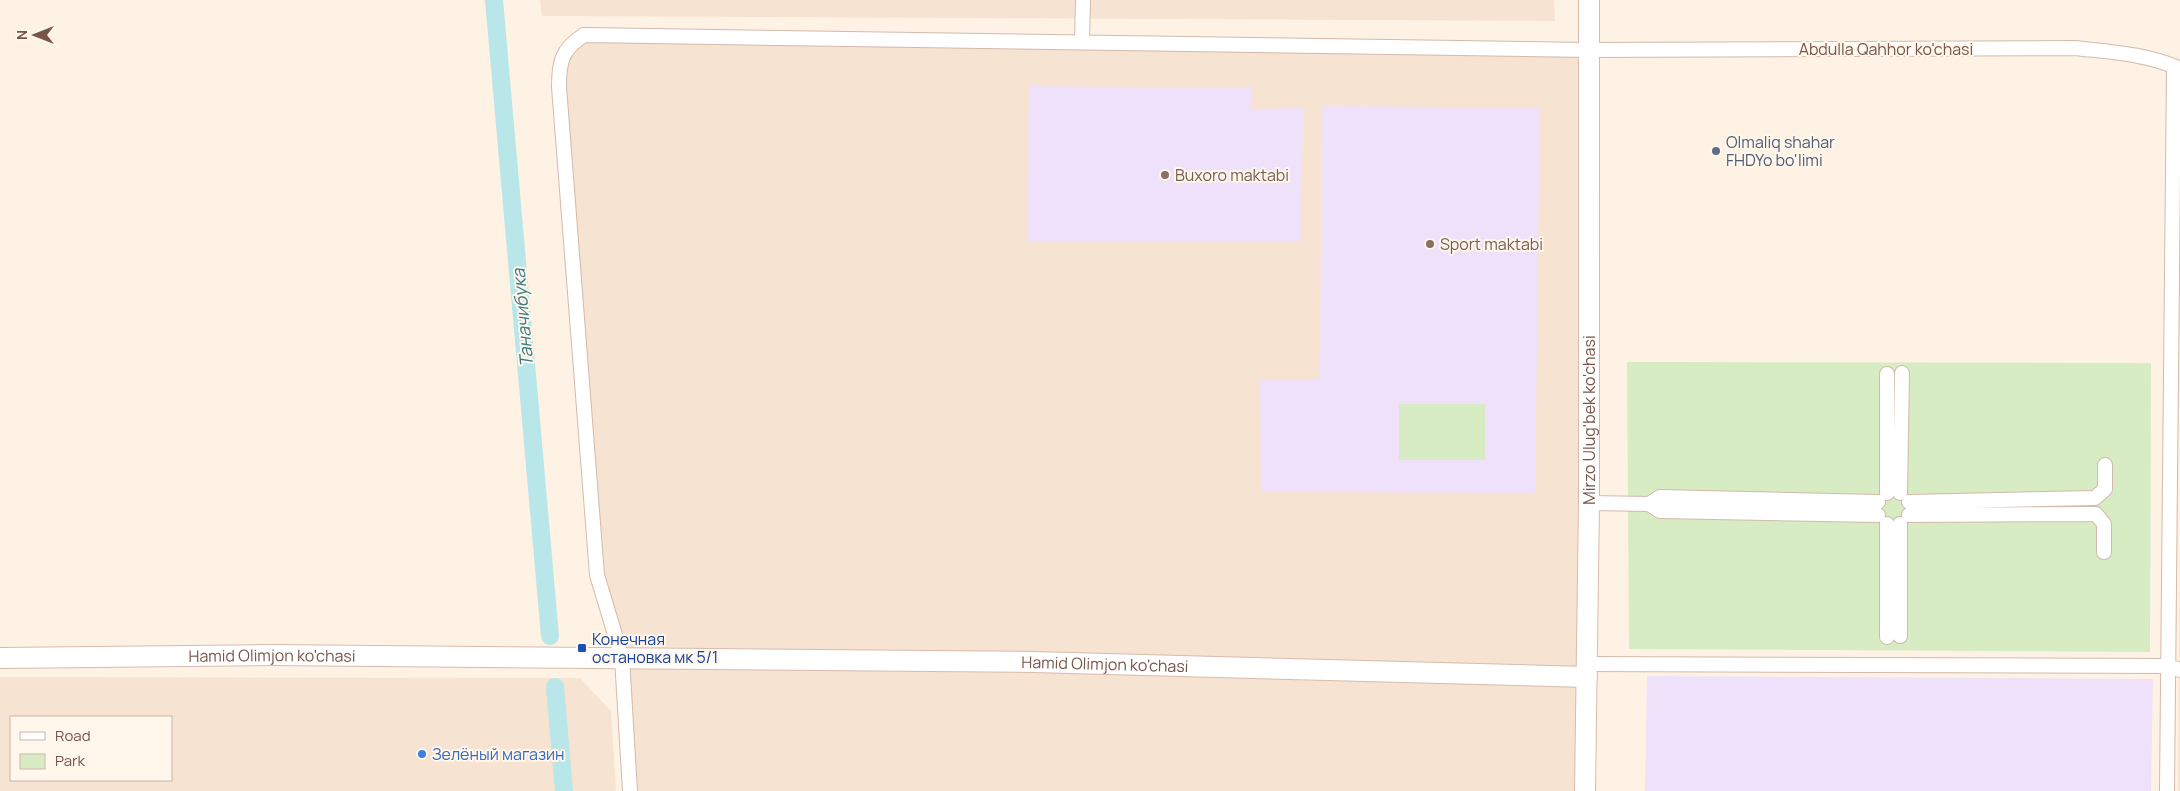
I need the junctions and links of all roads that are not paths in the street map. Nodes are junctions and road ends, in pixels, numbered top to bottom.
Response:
1 (1083, 0) edge
2 (1588, 0) edge
3 (1082, 42) junction
4 (1589, 50) junction
5 (2177, 67) edge
6 (1902, 373) dead end
7 (1887, 374) dead end
8 (2105, 465) dead end
9 (1589, 503) junction
10 (1893, 509) junction
11 (2104, 552) dead end
12 (1894, 637) dead end
13 (0, 658) edge
14 (622, 658) junction
15 (2174, 668) edge
16 (1587, 670) junction
17 (630, 791) edge
18 (1586, 791) edge
19 (2167, 791) edge

1 - 3 street
2 - 4 street, Mirzo Ulug'bek ko'chasi
3 - 4 street, Abdulla Qahhor ko'chasi
3 - 14 street, Abdulla Qahhor ko'chasi
4 - 5 street, Abdulla Qahhor ko'chasi
4 - 9 street, Mirzo Ulug'bek ko'chasi
5 - 15 street
6 - 10 street
7 - 10 street
8 - 10 street
9 - 10 street
9 - 16 street, Mirzo Ulug'bek ko'chasi
10 - 11 street
10 - 12 street
13 - 14 street, Hamid Olimjon ko'chasi
14 - 16 street, Hamid Olimjon ko'chasi
14 - 17 street, Abdulla Qahhor ko'chasi
15 - 16 street
15 - 19 street
16 - 18 street, Mirzo Ulug'bek ko'chasi

